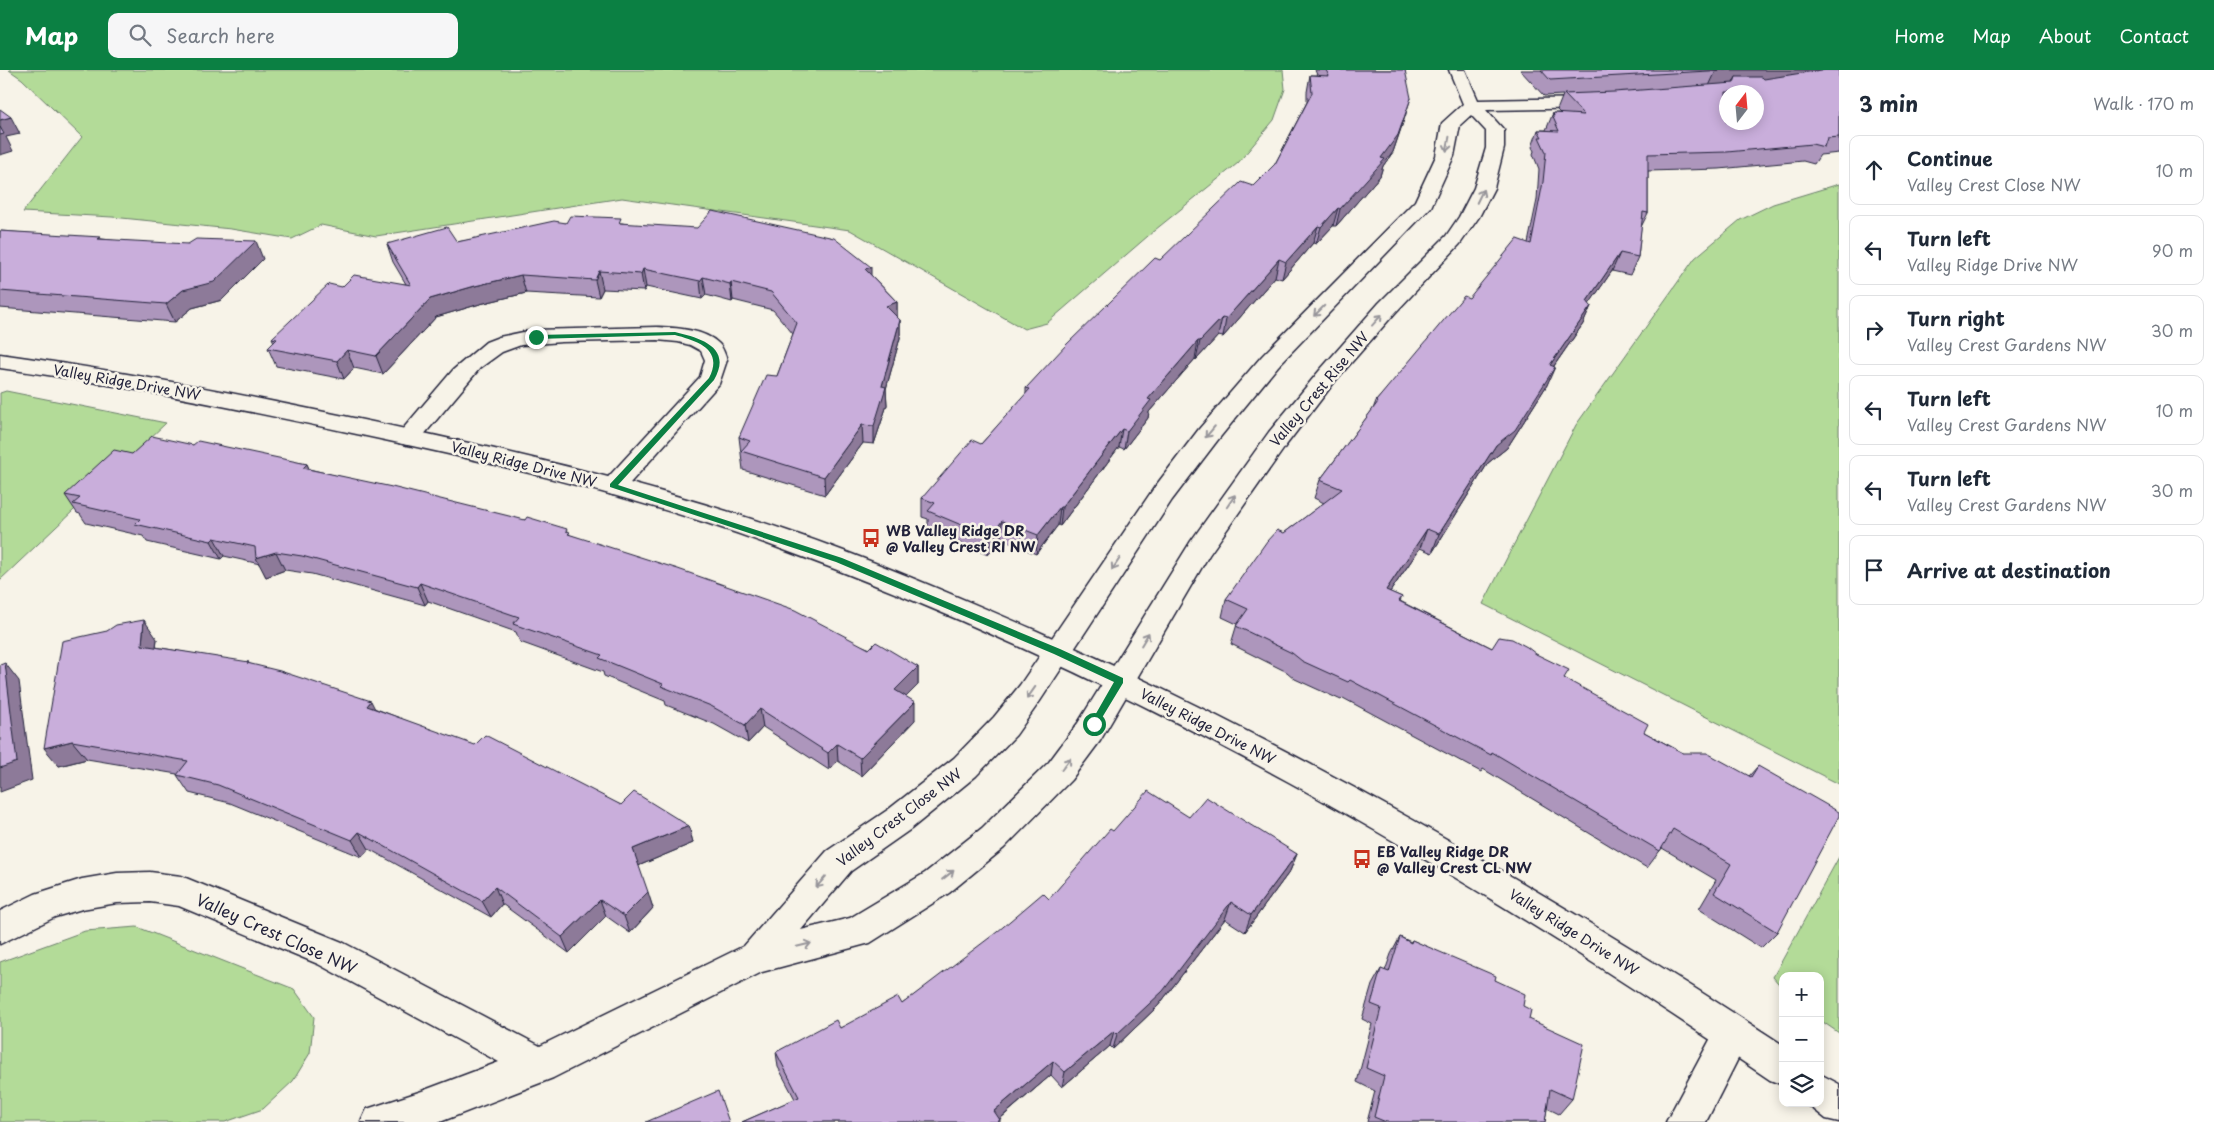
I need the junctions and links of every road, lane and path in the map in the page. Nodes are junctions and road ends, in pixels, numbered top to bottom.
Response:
1 (1457, 70) edge
2 (1617, 102) edge
3 (1472, 105) junction
4 (0, 361) edge
5 (408, 437) junction
6 (613, 486) junction
7 (1057, 652) junction
8 (1120, 681) junction
9 (0, 928) edge
10 (756, 957) junction
11 (1733, 1033) junction
12 (1779, 1064) edge
13 (540, 1065) junction
14 (1824, 1096) edge
15 (1839, 1106) edge
16 (380, 1122) edge
17 (1685, 1122) edge

1 - 3 street, Valley Crest Rise NW
2 - 3 street
3 -> 7 street
8 -> 3 street, Valley Crest Rise NW
4 - 5 street, Valley Ridge Drive NW
5 - 6 street, Valley Ridge Drive NW
5 - 6 street
6 - 7 street, Valley Ridge Drive NW
7 - 8 street, Valley Ridge Drive NW
7 -> 10 street, Valley Crest Close NW
10 -> 8 street, Valley Crest Close NW
8 - 11 street, Valley Ridge Drive NW
9 - 13 street, Valley Crest Close NW
10 - 13 street, Valley Crest Close NW
11 - 12 street, Valley Ridge Drive NW
11 - 17 street
13 - 16 street, Valley Crest Close NW
14 - 15 street

